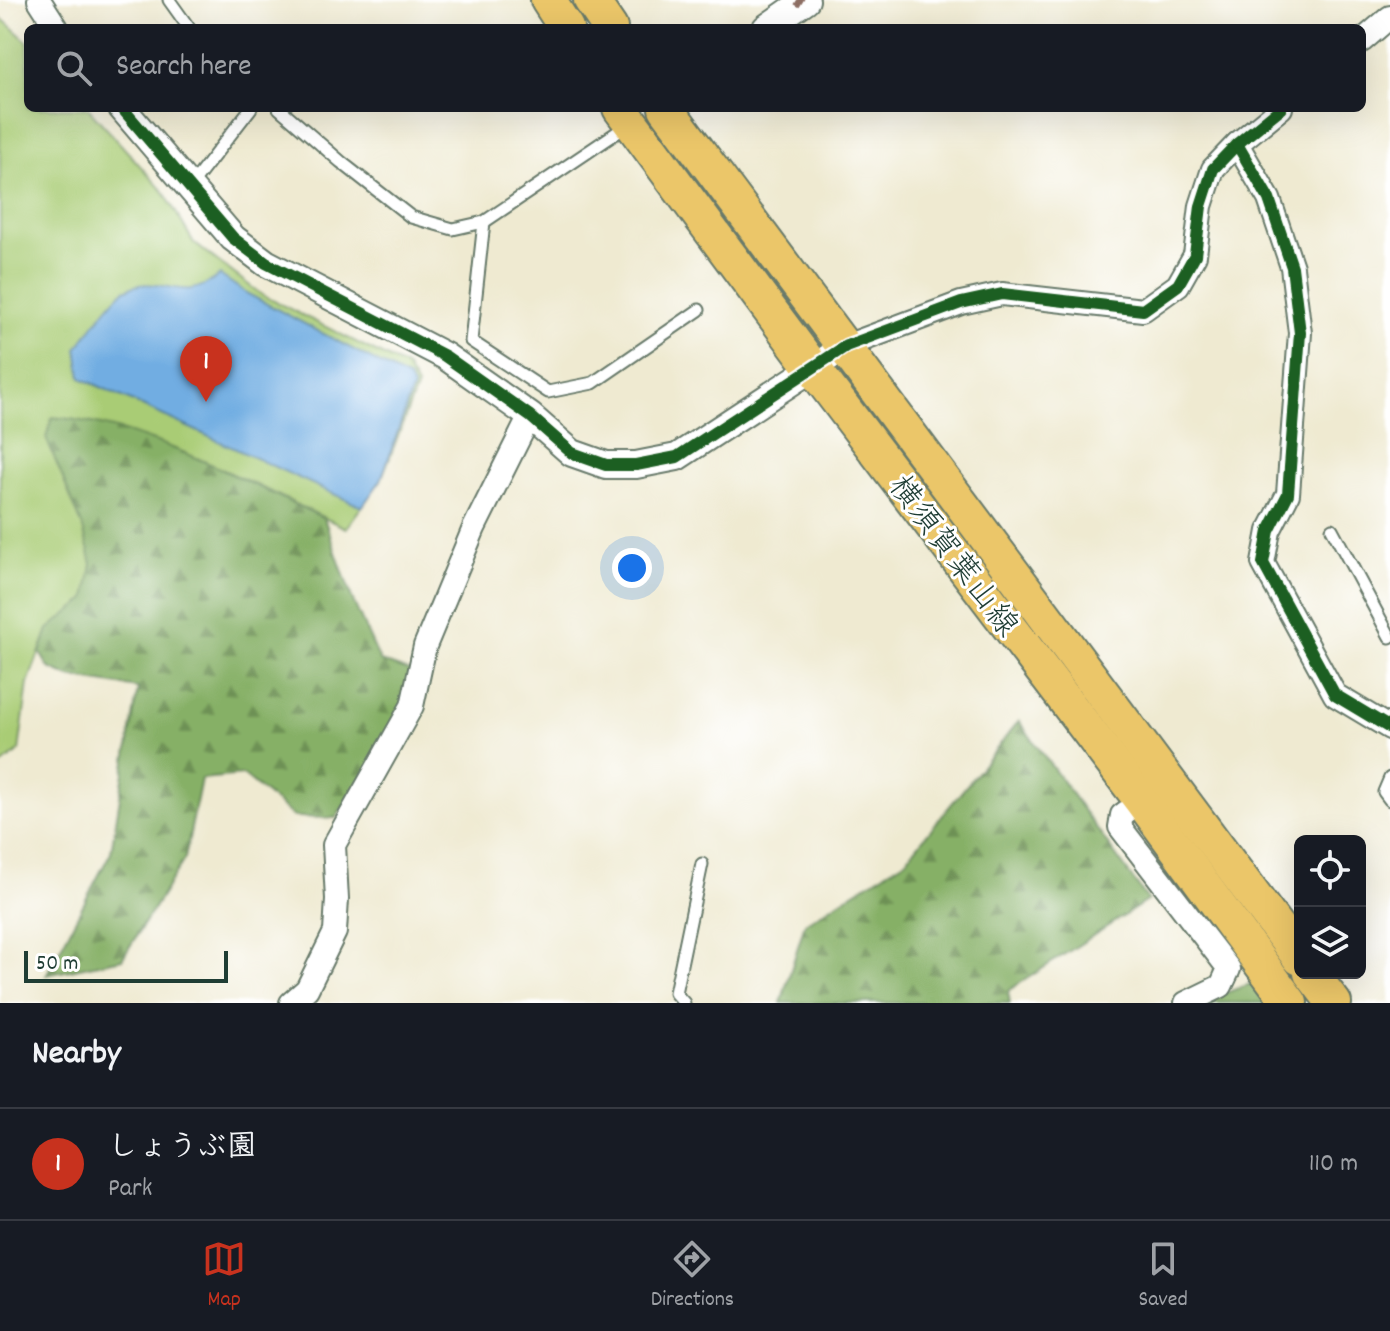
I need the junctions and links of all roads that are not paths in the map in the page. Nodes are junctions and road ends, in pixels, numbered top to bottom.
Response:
1 (39, 0) edge
2 (169, 0) edge
3 (548, 0) edge
4 (591, 0) edge
5 (806, 0) edge
6 (1390, 17) edge
7 (54, 24) edge
8 (186, 24) edge
9 (563, 24) edge
10 (607, 24) edge
11 (772, 24) edge
12 (1366, 38) edge
13 (125, 112) edge
14 (248, 112) edge
15 (284, 112) edge
16 (669, 112) edge
17 (1276, 112) edge
18 (634, 113) edge
19 (1237, 144) junction
20 (190, 188) junction
21 (484, 222) junction
22 (699, 310) dead end
23 (846, 346) junction
24 (813, 368) junction
25 (530, 416) junction
26 (1332, 529) dead end
27 (1390, 637) edge
28 (1390, 728) edge
29 (1390, 778) edge
30 (1169, 781) junction
31 (1141, 800) junction
32 (1390, 800) edge
33 (702, 864) dead end
34 (1294, 950) edge
35 (1316, 979) edge
36 (291, 1003) edge
37 (684, 1003) edge
38 (1186, 1003) edge
39 (1290, 1003) edge
40 (1334, 1003) edge

1 - 7 street
2 - 8 lane
3 - 9 main road
4 - 10 main road
5 - 11 street
6 - 12 street
13 - 20 street
14 - 20 lane
15 - 21 lane
16 - 23 main road, 横須賀葉山線
17 - 19 street
18 - 21 lane
18 - 24 main road, 横須賀葉山線
19 - 23 street
19 - 28 street
20 - 25 street
21 - 22 lane
23 - 24 street
23 - 30 main road, 横須賀葉山線
24 - 25 street
24 - 31 main road, 横須賀葉山線
25 - 36 street
26 - 27 lane
29 - 32 lane
30 - 31 street
30 - 34 main road, 横須賀葉山線
31 - 38 street
31 - 39 main road, 横須賀葉山線
33 - 37 lane
35 - 40 main road

